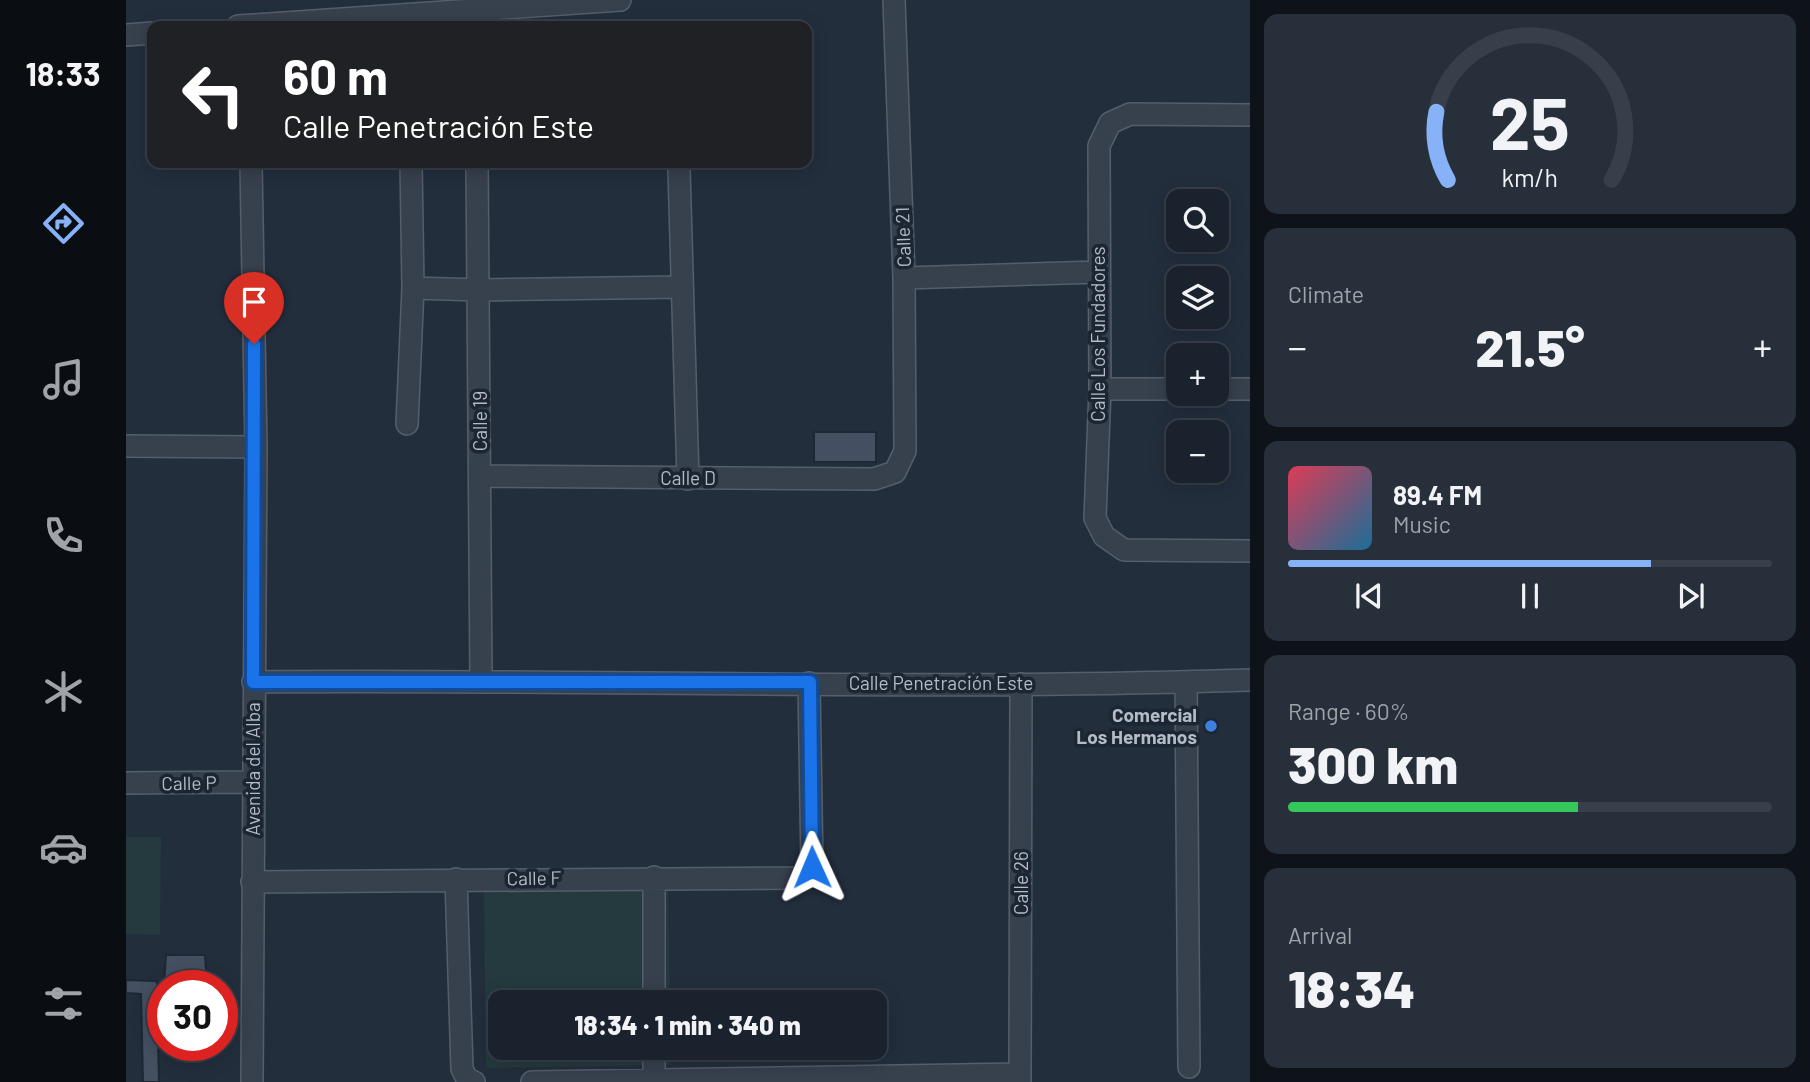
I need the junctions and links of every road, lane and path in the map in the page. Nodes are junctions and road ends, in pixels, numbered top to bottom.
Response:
1 (620, 0) edge
2 (894, 0) edge
3 (475, 17) edge
4 (374, 21) edge
5 (147, 33) edge
6 (126, 35) edge
7 (1250, 115) edge
8 (251, 168) edge
9 (411, 168) edge
10 (477, 168) edge
11 (679, 170) dead end
12 (1098, 272) junction
13 (904, 278) junction
14 (682, 287) junction
15 (413, 288) junction
16 (480, 290) junction
17 (1100, 389) junction
18 (1166, 389) edge
19 (1229, 389) edge
20 (1250, 389) edge
21 (407, 424) dead end
22 (126, 446) edge
23 (256, 447) junction
24 (895, 472) joint
25 (481, 475) junction
26 (688, 479) junction
27 (1250, 551) edge
28 (481, 680) junction
29 (1250, 680) edge
30 (253, 682) junction
31 (810, 682) junction
32 (1186, 682) junction
33 (1021, 684) junction
34 (253, 782) junction
35 (126, 783) edge
36 (654, 877) junction
37 (456, 879) junction
38 (252, 882) junction
39 (654, 990) edge
40 (654, 1060) edge
41 (1189, 1067) dead end
42 (1020, 1078) edge
43 (654, 1080) junction
44 (253, 1082) edge
45 (474, 1082) edge
46 (532, 1082) edge

1 - 3 street
2 - 13 street, Calle 21
3 - 4 street
5 - 6 street
7 - 12 street, Calle Los Fundadores
8 - 23 street, Avenida del Alba
9 - 15 street
10 - 16 street, Calle 19
11 - 14 street
12 - 13 street
12 - 17 street, Calle Los Fundadores
13 - 24 street, Calle 21
14 - 16 street
14 - 26 street
15 - 16 street
15 - 21 street
16 - 25 street, Calle 19
17 - 18 street
17 - 27 street, Calle Los Fundadores
19 - 20 street
22 - 23 street
23 - 30 street, Avenida del Alba
24 - 26 street, Calle D
25 - 26 street, Calle D
25 - 28 street, Calle 19
28 - 30 street, Calle Penetración Este
28 - 31 street, Calle Penetración Este
29 - 32 street, Calle Penetración Este
30 - 34 street, Avenida del Alba
31 - 33 street, Calle Penetración Este
31 - 36 street, Calle F
32 - 33 street, Calle Penetración Este
32 - 41 street
33 - 42 street, Calle 26
34 - 35 street, Calle P
34 - 38 street, Avenida del Alba
36 - 37 street, Calle F
36 - 39 street
37 - 38 street, Calle F
37 - 45 street
38 - 44 street, Avenida del Alba
40 - 43 street
42 - 43 street
43 - 46 street

